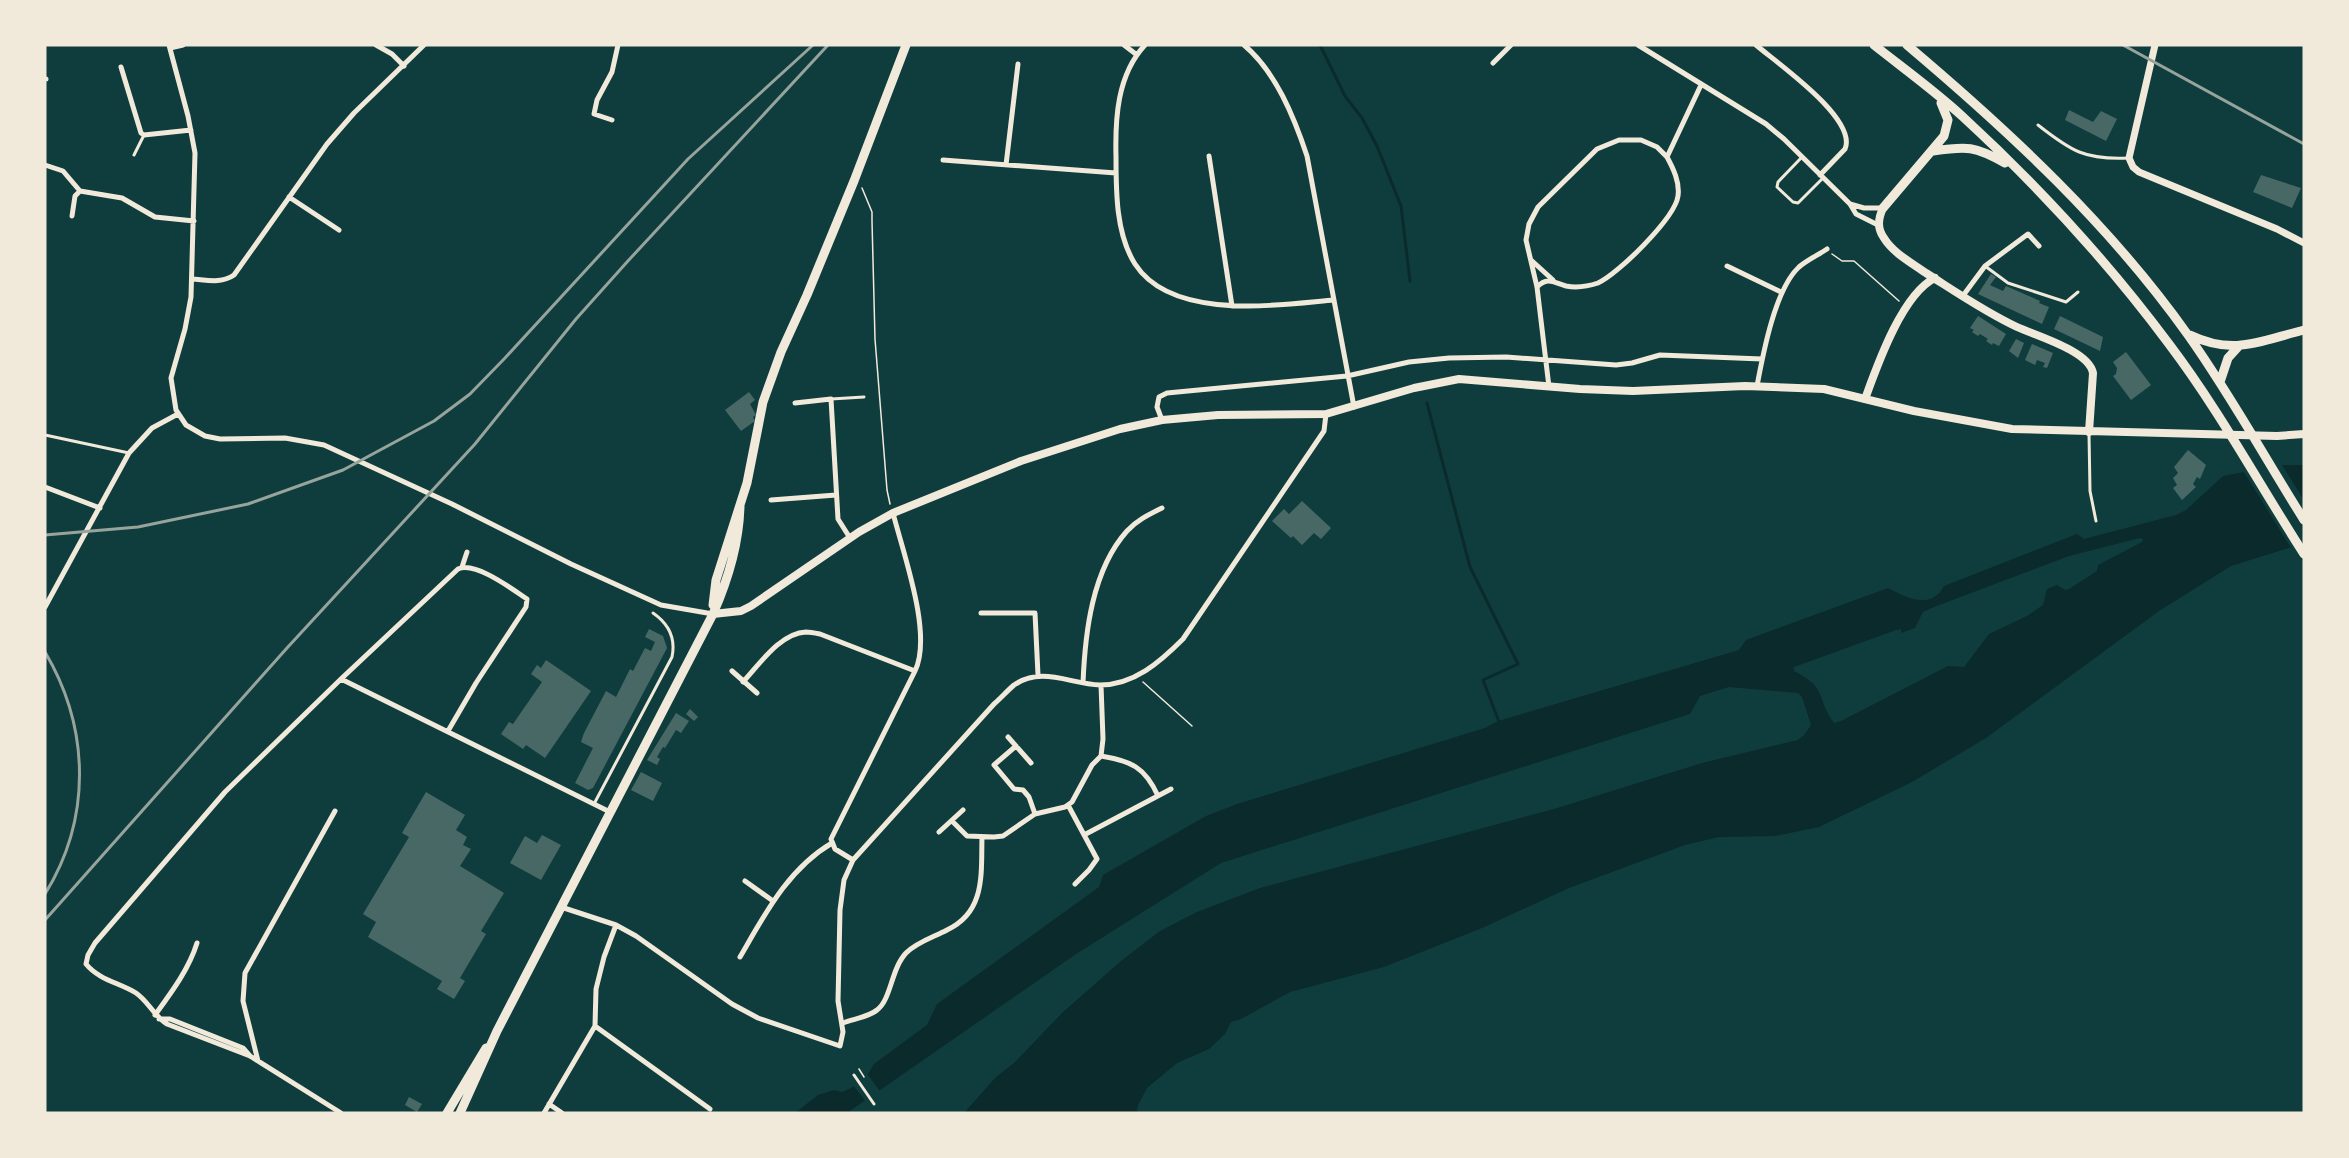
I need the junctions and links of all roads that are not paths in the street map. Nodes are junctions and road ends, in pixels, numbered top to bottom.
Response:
1 (183, 45) edge
2 (376, 45) edge
3 (424, 45) edge
4 (618, 45) edge
5 (906, 45) edge
6 (1124, 45) edge
7 (1145, 45) edge
8 (1244, 45) edge
9 (1511, 45) edge
10 (1638, 45) edge
11 (1756, 45) edge
12 (1874, 45) edge
13 (1907, 45) edge
14 (2155, 45) edge
15 (170, 47) edge
16 (1137, 55) junction
17 (1493, 63) dead end
18 (1018, 64) dead end
19 (404, 66) junction
20 (121, 67) dead end
21 (1701, 86) junction
22 (1936, 95) junction
23 (612, 120) dead end
24 (2038, 125) dead end
25 (191, 130) junction
26 (144, 135) junction
27 (1933, 151) junction
28 (134, 155) dead end
29 (1209, 156) dead end
30 (1667, 156) junction
31 (1802, 157) junction
32 (2129, 158) junction
33 (943, 160) dead end
34 (45, 165) edge
35 (1006, 165) junction
36 (2015, 168) junction
37 (1116, 173) junction
38 (1821, 176) junction
39 (80, 192) junction
40 (289, 197) junction
41 (1850, 204) junction
42 (1883, 208) junction
43 (72, 216) dead end
44 (194, 221) junction
45 (1878, 225) junction
46 (339, 230) dead end
47 (2304, 243) edge
48 (2039, 246) dead end
49 (1827, 249) road end
50 (1531, 260) junction
51 (1727, 266) dead end
52 (1917, 266) junction
53 (1985, 266) junction
54 (1935, 278) junction
55 (192, 279) junction
56 (1557, 282) junction
57 (1537, 287) junction
58 (1781, 292) junction
59 (1918, 292) junction
60 (2078, 292) dead end
61 (1962, 297) junction
62 (1334, 300) junction
63 (1232, 306) junction
64 (2304, 330) edge
65 (2188, 334) junction
66 (2238, 347) junction
67 (1547, 359) junction
68 (1762, 359) junction
69 (1347, 376) junction
70 (2220, 382) junction
71 (1757, 386) junction
72 (1549, 387) junction
73 (864, 397) dead end
74 (831, 399) junction
75 (1865, 399) junction
76 (795, 403) dead end
77 (1354, 407) junction
78 (178, 414) junction
79 (1326, 414) junction
80 (1162, 420) junction
81 (2089, 432) junction
82 (2304, 434) edge
83 (45, 435) edge
84 (129, 453) junction
85 (45, 487) edge
86 (836, 495) junction
87 (771, 500) dead end
88 (100, 508) junction
89 (1162, 508) dead end
90 (893, 513) junction
91 (2304, 520) edge
92 (2096, 521) dead end
93 (850, 538) junction
94 (467, 552) dead end
95 (2304, 554) edge
96 (460, 568) junction
97 (45, 607) edge
98 (981, 613) dead end
99 (652, 614) dead end
100 (713, 614) junction
101 (732, 671) dead end
102 (915, 671) junction
103 (1038, 675) junction
104 (341, 679) junction
105 (743, 682) junction
106 (1083, 683) junction
107 (1101, 685) junction
108 (757, 693) dead end
109 (448, 731) junction
110 (1008, 737) dead end
111 (1016, 746) junction
112 (1101, 756) junction
113 (1031, 763) dead end
114 (1171, 789) dead end
115 (1158, 796) junction
116 (594, 804) junction
117 (1068, 805) junction
118 (963, 810) dead end
119 (335, 811) dead end
120 (610, 812) junction
121 (1035, 814) junction
122 (952, 820) junction
123 (939, 832) dead end
124 (1084, 835) junction
125 (982, 837) junction
126 (832, 843) junction
127 (853, 860) junction
128 (745, 881) dead end
129 (1075, 884) dead end
130 (773, 901) junction
131 (561, 907) junction
132 (616, 925) junction
133 (197, 943) dead end
134 (740, 957) dead end
135 (157, 1017) junction
136 (843, 1023) junction
137 (595, 1026) junction
138 (497, 1031) junction
139 (258, 1061) junction
140 (854, 1075) dead end
141 (549, 1104) junction
142 (874, 1104) dead end
143 (710, 1109) dead end
144 (341, 1113) edge
145 (447, 1113) edge
146 (460, 1113) edge
147 (544, 1113) edge
148 (562, 1113) edge

1 - 15 street
2 - 19 street
3 - 19 street
4 - 23 street
5 - 100 main road
6 - 16 street
7 - 16 street
8 - 62 street
9 - 17 street
10 - 21 street
11 - 38 street
12 - 22 main road
13 - 65 main road
14 - 32 street
15 - 25 street
16 - 37 street
18 - 35 street
19 - 40 street
20 - 26 street
21 - 30 street
21 - 31 street
22 - 27 main road
22 - 36 main road
24 - 32 lane
25 - 26 street
25 - 44 street
26 - 28 lane
27 - 36 main road
27 - 42 main road
29 - 63 street
30 - 50 street
30 - 56 street
31 - 38 street
31 - 38 lane
32 - 47 street
33 - 35 street
34 - 39 street
35 - 37 street
36 - 95 main road
37 - 63 street
38 - 41 street
39 - 43 street
39 - 44 street
40 - 46 street
40 - 55 street
41 - 42 street
41 - 45 street
42 - 45 main road
44 - 55 street
45 - 52 main road
48 - 53 street
49 - 58 street
50 - 56 street
50 - 57 street
51 - 58 street
52 - 54 main road
52 - 59 main road
53 - 60 lane
53 - 61 street
54 - 59 main road
54 - 61 main road
55 - 78 street
56 - 57 street
57 - 67 street
58 - 68 street
59 - 75 main road
61 - 81 main road
62 - 63 street
62 - 69 street
64 - 66 main road
65 - 66 main road
65 - 70 main road
66 - 70 main road
67 - 68 street
67 - 69 street
67 - 72 street
68 - 71 street
69 - 77 street
69 - 80 street
70 - 91 main road
71 - 72 main road
71 - 75 main road
72 - 77 main road
73 - 74 lane
74 - 76 street
74 - 86 street
75 - 81 main road
77 - 79 main road
78 - 84 street
78 - 100 street
79 - 80 main road
79 - 107 street
80 - 90 main road
81 - 82 main road
81 - 92 lane
83 - 84 lane
84 - 88 street
85 - 88 street
86 - 87 street
86 - 93 street
88 - 97 street
89 - 106 street
90 - 93 main road
90 - 102 street
93 - 100 main road
94 - 96 street
96 - 104 street
96 - 109 street
98 - 103 street
99 - 116 lane
100 - 120 main road
101 - 105 street
102 - 105 street
102 - 126 street
103 - 106 street
103 - 127 street
104 - 109 street
104 - 135 street
105 - 108 street
106 - 107 street
107 - 112 street
109 - 116 street
110 - 111 street
111 - 113 street
111 - 121 street
112 - 115 street
112 - 117 street
114 - 115 street
115 - 124 street
116 - 120 street
117 - 121 street
117 - 124 street
118 - 122 street
119 - 139 street
120 - 131 main road
121 - 125 street
122 - 123 street
122 - 125 street
124 - 129 street
125 - 136 street
126 - 127 street
126 - 130 street
127 - 136 street
128 - 130 street
130 - 134 street
131 - 132 street
131 - 138 main road
132 - 136 street
132 - 137 street
133 - 135 street
135 - 139 street
137 - 141 street
137 - 143 street
138 - 145 main road
138 - 146 main road
139 - 144 street
140 - 142 lane
141 - 147 street
141 - 148 street

